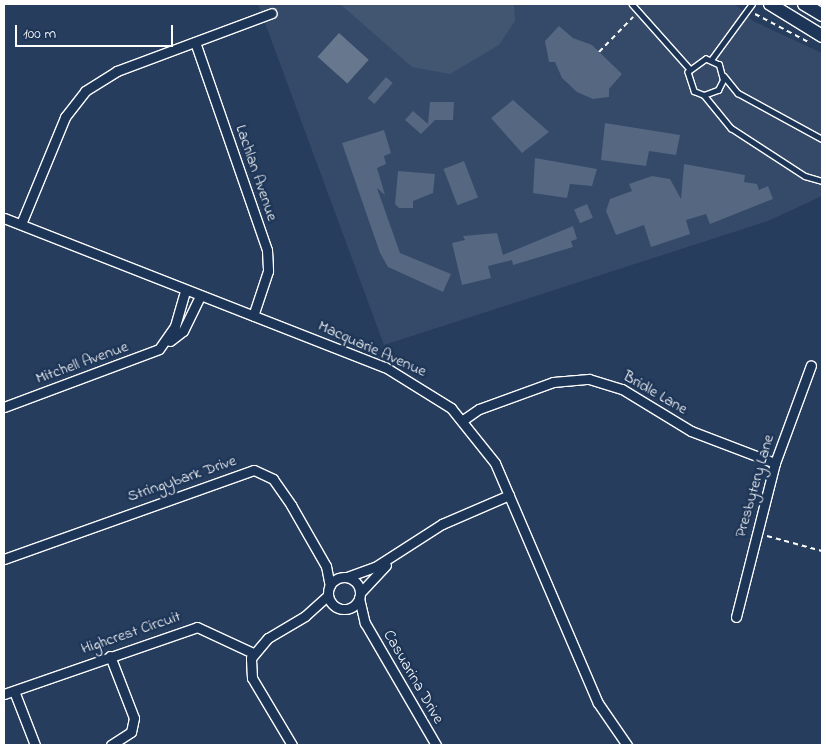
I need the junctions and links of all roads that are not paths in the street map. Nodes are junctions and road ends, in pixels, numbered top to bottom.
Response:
1 (632, 4) edge
2 (770, 4) edge
3 (804, 4) edge
4 (750, 6) edge
5 (272, 13) dead end
6 (822, 15) edge
7 (818, 40) edge
8 (195, 42) junction
9 (711, 60) junction
10 (690, 69) junction
11 (724, 76) junction
12 (704, 95) junction
13 (822, 139) edge
14 (822, 181) edge
15 (4, 218) edge
16 (21, 224) junction
17 (185, 290) junction
18 (200, 296) junction
19 (253, 316) junction
20 (167, 342) junction
21 (812, 365) dead end
22 (4, 407) edge
23 (463, 420) junction
24 (775, 463) junction
25 (509, 495) junction
26 (400, 551) junction
27 (4, 559) edge
28 (326, 566) junction
29 (344, 577) junction
30 (329, 590) junction
31 (360, 596) junction
32 (335, 606) junction
33 (347, 609) junction
34 (305, 616) junction
35 (736, 617) dead end
36 (365, 623) junction
37 (253, 653) junction
38 (110, 656) junction
39 (14, 690) junction
40 (4, 694) edge
41 (35, 745) edge
42 (111, 745) edge
43 (292, 745) edge
44 (436, 745) edge
45 (627, 745) edge

1 - 10 lane
2 - 7 main road
3 - 6 main road
4 - 9 lane
5 - 8 street
8 - 16 street
8 - 19 street, Lachlan Avenue
9 - 10 lane
9 - 11 lane
10 - 12 lane
11 - 12 lane
11 - 13 lane
12 - 14 lane
15 - 16 street, Macquarie Avenue
16 - 17 street, Macquarie Avenue
17 - 18 street, Macquarie Avenue
17 - 20 street
18 - 19 street, Macquarie Avenue
18 - 20 street, Mitchell Avenue
19 - 23 street, Macquarie Avenue
20 - 22 street, Mitchell Avenue
21 - 24 street, Presbytery Lane
23 - 24 street, Bridle Lane
23 - 25 street, Macquarie Avenue
24 - 35 street, Presbytery Lane
25 - 26 street
25 - 45 street, Macquarie Avenue
26 - 29 street
26 - 31 street
27 - 28 street, Stringybark Drive
28 - 29 street, Stringybark Drive
28 - 30 street, Stringybark Drive
29 - 30 street
29 - 31 street
30 - 32 street
30 - 34 street
31 - 33 street
31 - 36 street, Casuarina Drive
32 - 33 street
32 - 34 street
33 - 36 street, Casuarina Drive
34 - 37 street
36 - 44 street, Casuarina Drive
37 - 38 street, Highcrest Circuit
37 - 43 street
38 - 39 street, Highcrest Circuit
38 - 42 street
39 - 40 street, Highcrest Circuit
39 - 41 street

